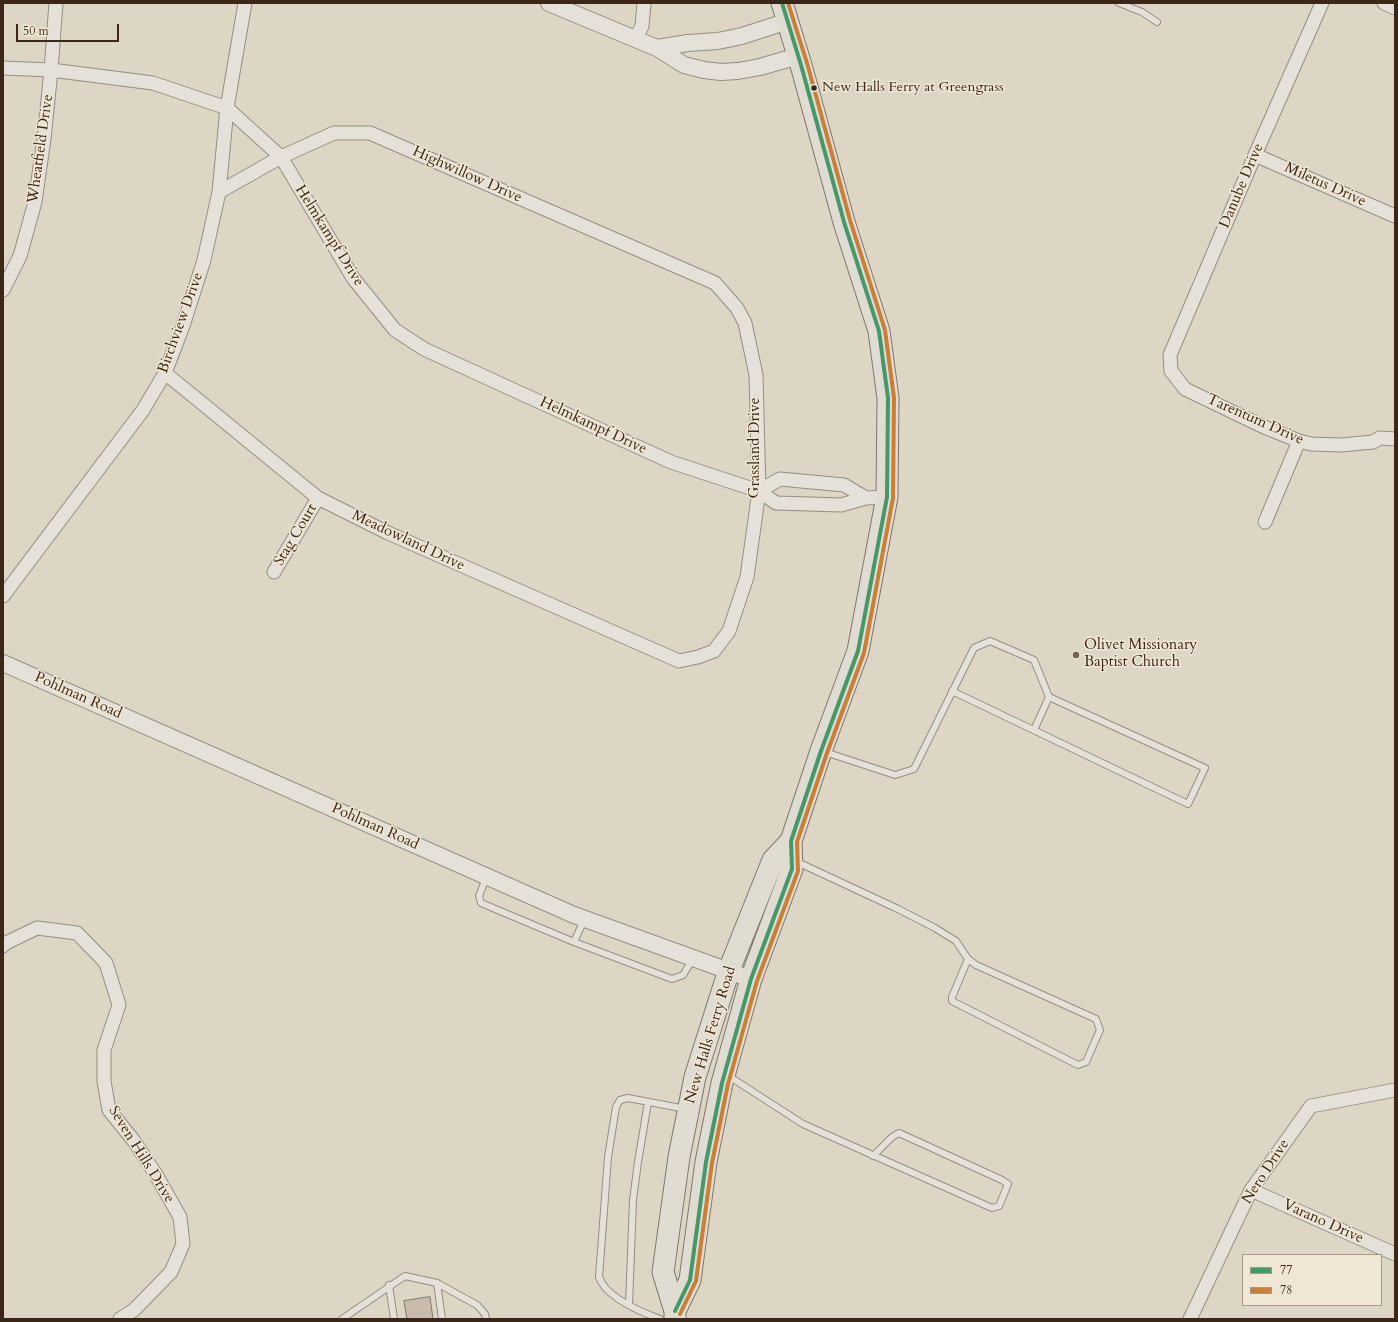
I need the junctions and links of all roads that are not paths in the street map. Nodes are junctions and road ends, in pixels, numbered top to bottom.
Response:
1 (56, 3) edge
2 (245, 3) edge
3 (549, 3) edge
4 (644, 3) edge
5 (1120, 3) edge
6 (1322, 3) edge
7 (1384, 3) edge
8 (1395, 8) edge
9 (785, 12) edge
10 (1157, 22) dead end
11 (635, 40) junction
12 (657, 48) junction
13 (798, 56) junction
14 (3, 68) edge
15 (51, 70) junction
16 (227, 108) junction
17 (1255, 155) junction
18 (281, 157) junction
19 (218, 192) junction
20 (1395, 216) edge
21 (715, 283) joint
22 (3, 290) edge
23 (1171, 371) joint
24 (165, 373) junction
25 (1395, 439) edge
26 (1299, 441) junction
27 (759, 491) junction
28 (887, 497) junction
29 (318, 498) junction
30 (866, 498) junction
31 (1265, 522) dead end
32 (274, 572) dead end
33 (3, 596) edge
34 (679, 661) joint
35 (3, 663) edge
36 (952, 691) junction
37 (1049, 696) junction
38 (1034, 730) junction
39 (821, 751) junction
40 (791, 850) junction
41 (487, 876) junction
42 (584, 919) junction
43 (574, 942) junction
44 (3, 946) edge
45 (694, 958) junction
46 (968, 959) junction
47 (729, 970) junction
48 (751, 979) junction
49 (724, 1073) junction
50 (1395, 1090) edge
51 (648, 1102) junction
52 (688, 1110) junction
53 (873, 1156) junction
54 (1250, 1190) junction
55 (1395, 1254) edge
56 (437, 1282) junction
57 (389, 1285) junction
58 (628, 1305) junction
59 (670, 1316) edge
60 (120, 1319) edge
61 (342, 1319) edge
62 (394, 1319) edge
63 (442, 1319) edge
64 (486, 1319) edge
65 (1190, 1319) edge

1 - 15 street, Wheatfield Drive
2 - 16 street, Birchview Drive
3 - 11 street
4 - 11 street
5 - 10 lane
6 - 17 street, Danube Drive
7 - 8 street
9 - 12 street
9 - 13 main road, New Halls Ferry Road
11 - 12 street
12 - 13 street
13 - 28 main road, New Halls Ferry Road
14 - 15 street, Helmkampf Drive
15 - 16 street, Helmkampf Drive
15 - 22 street, Wheatfield Drive
16 - 18 street, Helmkampf Drive
16 - 19 street, Birchview Drive
17 - 20 street, Miletus Drive
17 - 23 street, Danube Drive
18 - 19 street, Highwillow Drive
18 - 21 street, Highwillow Drive
18 - 27 street, Helmkampf Drive
19 - 24 street, Birchview Drive
21 - 27 street, Grassland Drive
23 - 26 street, Tarentum Drive
24 - 29 street, Meadowland Drive
24 - 33 street, Birchview Drive
25 - 26 street, Tarentum Drive
26 - 31 street
27 - 30 street, Helmkampf Drive
27 - 30 street
27 - 34 street, Grassland Drive
28 - 30 street, Helmkampf Drive
28 - 39 main road, New Halls Ferry Road
29 - 32 street, Stag Court
29 - 34 street, Meadowland Drive
35 - 41 street, Pohlman Road
36 - 37 lane
36 - 38 lane
36 - 39 lane
37 - 38 lane
37 - 38 lane
39 - 40 main road, New Halls Ferry Road
40 - 46 lane
40 - 47 main road, New Halls Ferry Road
40 - 48 main road, New Halls Ferry Road
41 - 42 street, Pohlman Road
41 - 43 lane
42 - 43 lane
42 - 45 street, Pohlman Road
43 - 45 lane
44 - 60 street, Seven Hills Drive
45 - 47 street, Pohlman Road
46 - 46 lane
47 - 48 street, Pohlman Road
47 - 52 main road, New Halls Ferry Road
48 - 49 main road, New Halls Ferry Road
49 - 53 lane
49 - 59 main road, New Halls Ferry Road
50 - 54 street, Nero Drive
51 - 52 lane
51 - 58 lane
51 - 58 lane
52 - 59 main road, New Halls Ferry Road
53 - 53 lane
54 - 55 street, Varano Drive
54 - 65 street, Nero Drive
56 - 57 lane
56 - 63 lane
56 - 64 lane
57 - 61 lane
57 - 62 lane
58 - 59 lane

